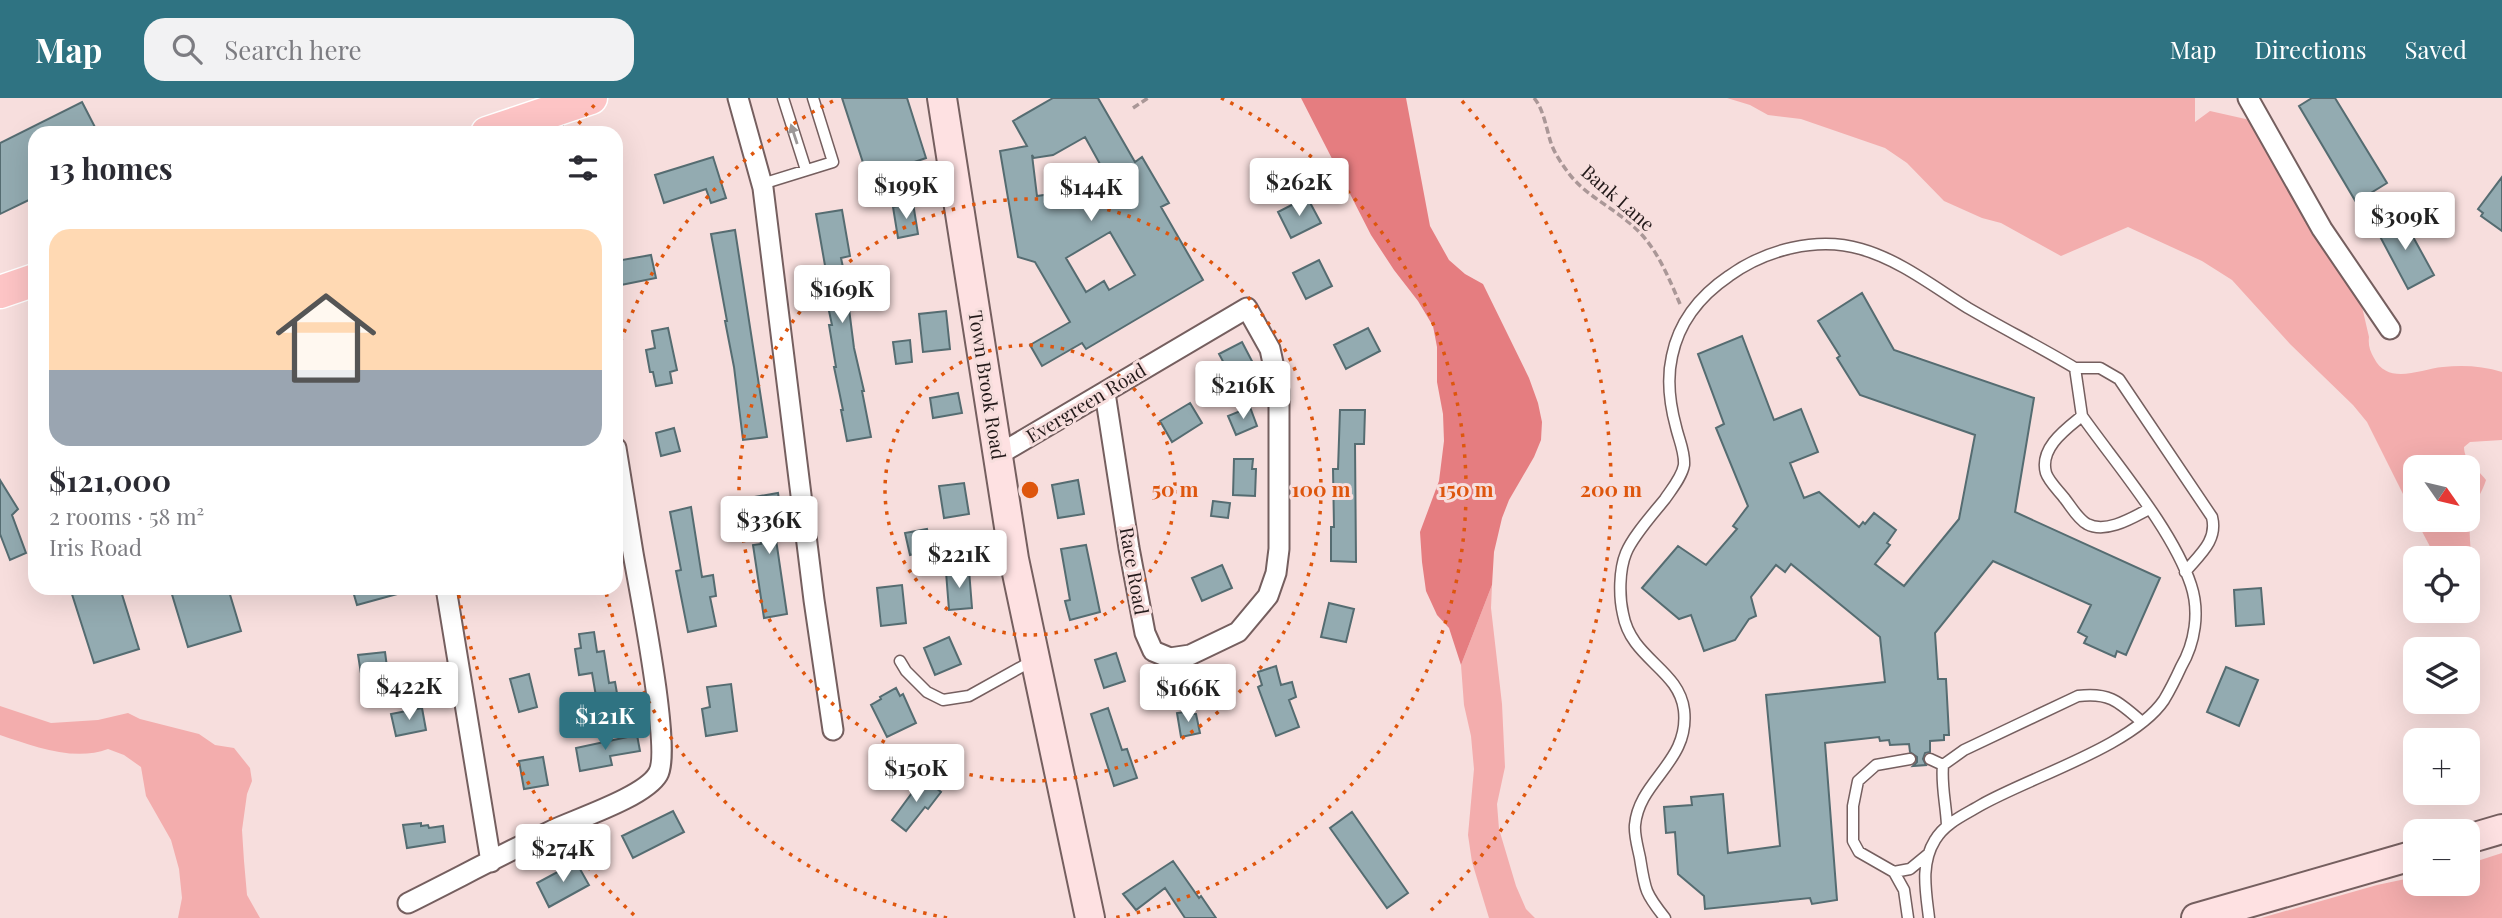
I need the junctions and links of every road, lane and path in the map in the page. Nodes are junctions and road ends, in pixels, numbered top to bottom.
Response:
1 (591, 98) edge
2 (738, 98) edge
3 (783, 98) edge
4 (813, 98) edge
5 (942, 98) edge
6 (1148, 98) edge
7 (1534, 98) edge
8 (2248, 98) edge
9 (1133, 108) dead end
10 (548, 112) edge
11 (507, 126) edge
12 (806, 170) junction
13 (762, 184) junction
14 (28, 282) edge
15 (0, 292) edge
16 (1686, 318) junction
17 (2390, 329) dead end
18 (2075, 368) junction
19 (1105, 393) junction
20 (2082, 416) junction
21 (998, 455) junction
22 (623, 489) edge
23 (2149, 509) junction
24 (2185, 572) junction
25 (447, 595) edge
26 (1243, 627) joint
27 (1035, 659) junction
28 (900, 661) dead end
29 (2142, 722) junction
30 (833, 730) dead end
31 (1930, 759) dead end
32 (1910, 760) dead end
33 (1943, 765) junction
34 (1947, 825) junction
35 (2502, 829) edge
36 (2480, 835) edge
37 (1927, 855) junction
38 (2403, 858) edge
39 (491, 862) junction
40 (1895, 872) junction
41 (408, 903) dead end
42 (1090, 918) edge
43 (1665, 918) edge
44 (1908, 918) edge
45 (1929, 918) edge
46 (2196, 918) edge

1 - 10 main road
2 - 13 street
12 -> 3 lane
4 - 12 lane
5 - 21 main road, Town Brook Road
6 - 9 path
7 - 16 path, Bank Lane
8 - 17 street
10 - 11 main road
12 - 13 lane
13 - 30 street
14 - 15 main road
16 - 18 lane
16 - 43 lane
18 - 20 lane
18 - 24 lane
19 - 21 street, Evergreen Road
19 - 26 street, Race Road
19 - 26 street, Evergreen Road
20 - 23 lane
20 - 23 lane
21 - 27 main road, Town Brook Road
22 - 39 street
23 - 24 lane
24 - 29 lane
25 - 39 street
27 - 28 lane
27 - 42 main road, Town Brook Road
29 - 33 lane
29 - 34 lane
31 - 33 lane
32 - 40 lane
33 - 34 lane
34 - 37 lane
35 - 36 main road
37 - 40 lane
37 - 45 lane
38 - 46 main road
39 - 41 street
40 - 44 lane

